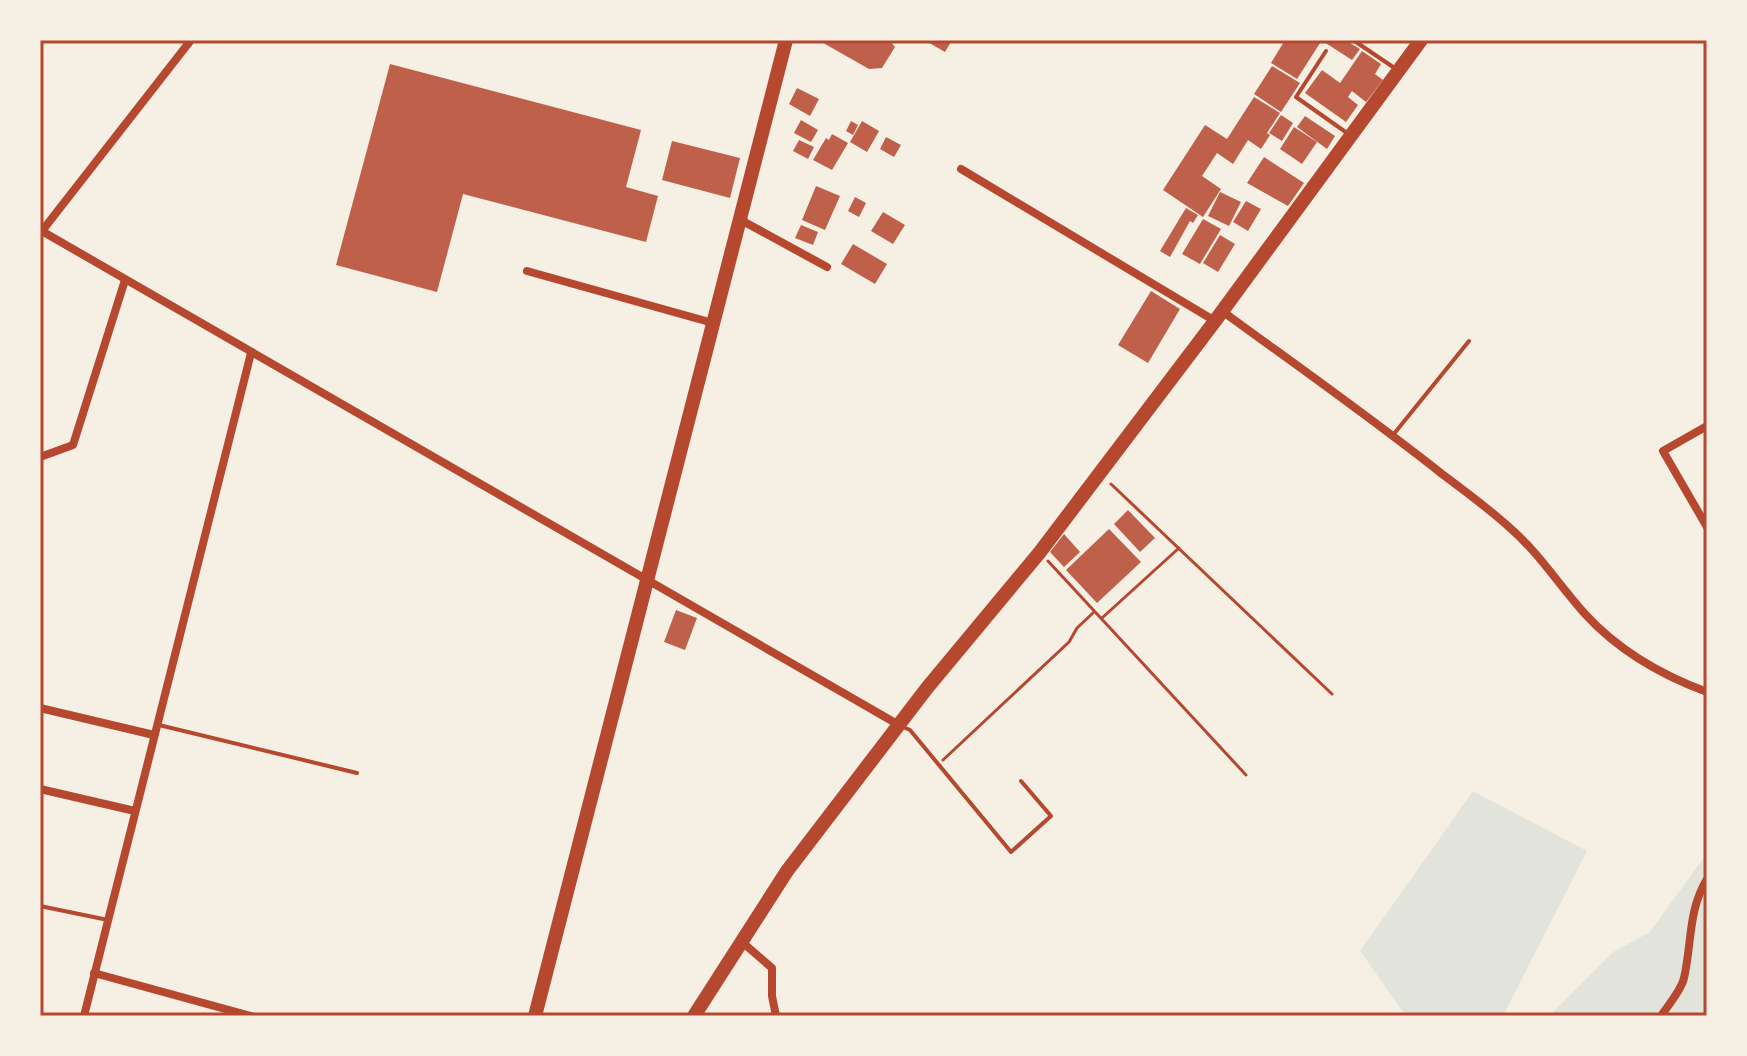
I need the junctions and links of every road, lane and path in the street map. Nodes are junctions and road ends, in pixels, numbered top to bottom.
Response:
1 (191, 40) edge
2 (786, 40) edge
3 (1353, 40) edge
4 (1421, 40) edge
5 (1326, 51) dead end
6 (1398, 70) junction
7 (1349, 135) junction
8 (961, 169) dead end
9 (739, 219) junction
10 (41, 231) edge
11 (827, 267) dead end
12 (527, 271) dead end
13 (125, 280) junction
14 (1218, 316) junction
15 (713, 323) junction
16 (1469, 341) dead end
17 (251, 353) junction
18 (1707, 426) edge
19 (1393, 435) junction
20 (40, 457) edge
21 (1099, 473) junction
22 (1707, 527) edge
23 (1179, 548) junction
24 (1040, 552) junction
25 (647, 581) junction
26 (1094, 612) junction
27 (1101, 619) junction
28 (1707, 692) edge
29 (1332, 694) dead end
30 (40, 708) edge
31 (157, 724) junction
32 (899, 725) junction
33 (154, 735) junction
34 (938, 764) junction
35 (357, 773) dead end
36 (1246, 775) dead end
37 (1021, 781) dead end
38 (40, 789) edge
39 (135, 811) junction
40 (1707, 879) edge
41 (40, 906) edge
42 (108, 920) junction
43 (742, 942) junction
44 (94, 973) junction
45 (84, 1016) edge
46 (251, 1016) edge
47 (535, 1016) edge
48 (694, 1016) edge
49 (776, 1016) edge
50 (1661, 1016) edge

1 - 10 street
2 - 9 main road
3 - 6 lane
4 - 6 main road
5 - 7 lane
6 - 7 main road
7 - 14 main road
8 - 14 street
9 - 11 street
9 - 15 main road
10 - 13 street
12 - 15 street
13 - 17 street
13 - 20 street
14 - 19 street
14 - 21 main road
15 - 25 main road
16 - 19 lane
17 - 25 street
17 - 31 street
18 - 22 street
19 - 28 street
21 - 23 path
21 - 24 main road
23 - 27 path
23 - 29 path
24 - 26 path
24 - 32 main road
25 - 32 street
25 - 47 main road
26 - 27 path
26 - 34 path
27 - 36 path
30 - 33 street
31 - 33 street
31 - 35 lane
32 - 34 lane
32 - 43 main road
33 - 39 street
34 - 37 lane
38 - 39 street
39 - 42 street
40 - 50 street
41 - 42 lane
42 - 44 street
43 - 48 main road
43 - 49 street
44 - 45 street
44 - 46 street

